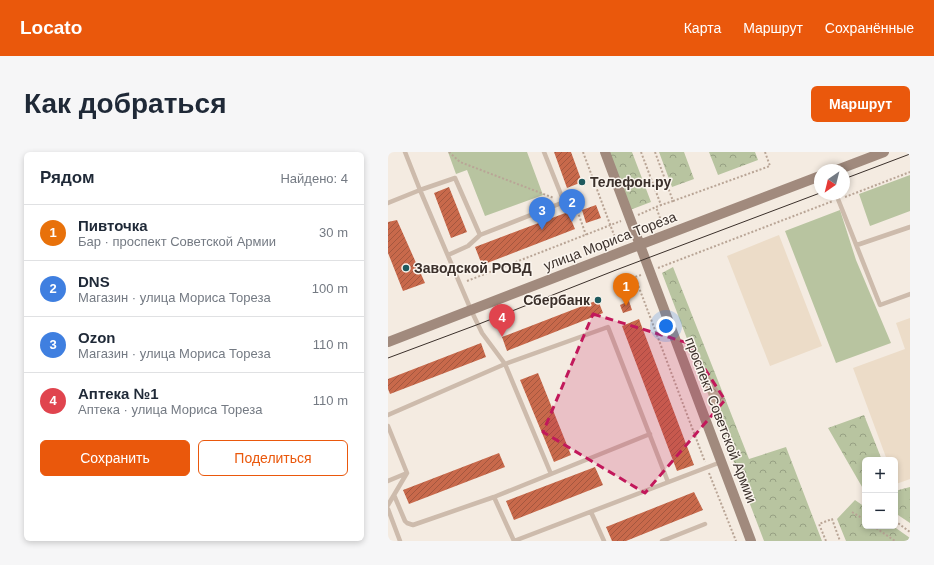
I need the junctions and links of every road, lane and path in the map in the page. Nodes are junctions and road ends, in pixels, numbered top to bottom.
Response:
1 (405, 152) edge
2 (449, 152) edge
3 (544, 152) edge
4 (583, 152) edge
5 (605, 152) edge
6 (640, 152) edge
7 (655, 152) edge
8 (765, 152) edge
9 (884, 152) edge
10 (850, 165) edge
11 (910, 172) edge
12 (814, 178) edge
13 (420, 190) junction
14 (850, 193) edge
15 (829, 200) edge
16 (838, 200) edge
17 (673, 201) junction
18 (564, 202) junction
19 (388, 203) edge
20 (661, 206) junction
21 (656, 207) junction
22 (630, 218) junction
23 (611, 225) junction
24 (910, 227) edge
25 (480, 235) junction
26 (586, 235) junction
27 (666, 235) junction
28 (640, 245) junction
29 (857, 245) junction
30 (621, 252) junction
31 (448, 255) junction
32 (650, 271) junction
33 (460, 284) junction
34 (910, 294) edge
35 (471, 310) junction
36 (388, 342) edge
37 (505, 364) junction
38 (388, 415) edge
39 (388, 426) edge
40 (650, 434) junction
41 (721, 462) junction
42 (707, 468) junction
43 (407, 473) junction
44 (551, 474) junction
45 (388, 481) edge
46 (668, 482) junction
47 (394, 495) junction
48 (494, 497) junction
49 (388, 505) edge
50 (388, 509) edge
51 (591, 512) junction
52 (852, 512) dead end
53 (862, 518) edge
54 (898, 523) edge
55 (705, 524) dead end
56 (877, 529) edge
57 (910, 532) edge
58 (400, 541) edge
59 (514, 541) edge
60 (604, 541) edge
61 (662, 541) edge
62 (736, 541) edge
63 (751, 541) edge
64 (826, 541) edge
65 (840, 541) edge
66 (895, 541) edge

1 - 13 lane
2 - 18 path
3 - 18 lane
4 - 23 path
5 - 22 street, проспект Советской Армии
6 - 20 path
7 - 17 path
8 - 17 path
9 - 10 street
11 - 14 path
12 - 27 street, улица Мориса Тореза
13 - 19 lane
13 - 25 lane
13 - 31 lane
15 - 32 path
16 - 29 lane
17 - 20 path
18 - 25 lane
18 - 26 path
20 - 21 path
21 - 22 path
21 - 27 path
22 - 23 path
22 - 28 street, проспект Советской Армии
23 - 26 path
23 - 30 path
24 - 29 lane
25 - 31 lane
26 - 33 path
27 - 28 street, улица Мориса Тореза
28 - 30 street, улица Мориса Тореза
28 - 32 street, проспект Советской Армии
29 - 34 lane
30 - 35 street, улица Мориса Тореза
31 - 33 lane
32 - 41 street, проспект Советской Армии
32 - 42 path
33 - 35 lane
35 - 36 street, улица Мориса Тореза
35 - 37 lane
37 - 38 lane
37 - 40 lane
37 - 44 lane
39 - 43 lane
40 - 44 lane
40 - 46 lane
41 - 42 lane
41 - 63 street, проспект Советской Армии
42 - 46 lane
42 - 62 path
43 - 45 lane
43 - 47 lane
44 - 48 lane
46 - 51 lane
47 - 48 lane
47 - 49 lane
48 - 59 lane
50 - 58 lane
51 - 59 lane
51 - 60 lane
52 - 53 path
54 - 57 path
55 - 61 lane
56 - 66 path
64 - 65 path

